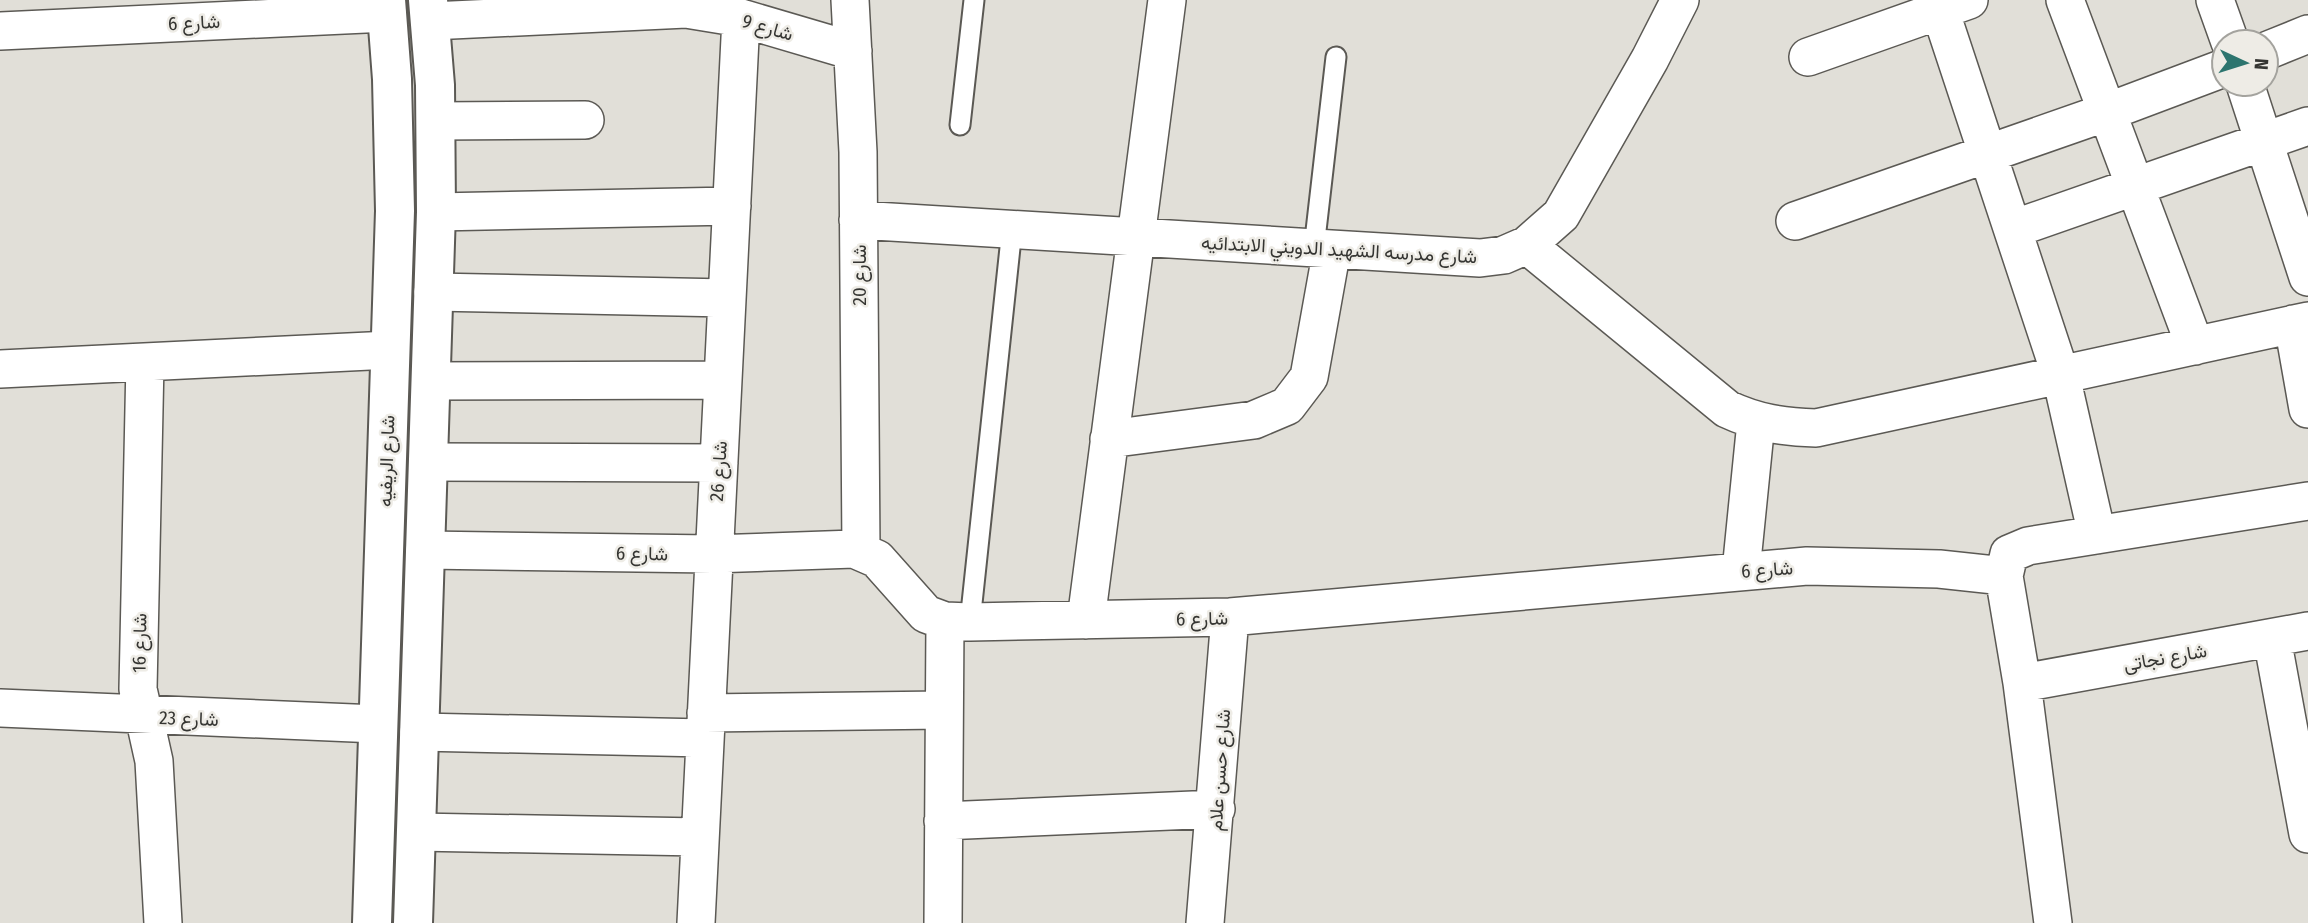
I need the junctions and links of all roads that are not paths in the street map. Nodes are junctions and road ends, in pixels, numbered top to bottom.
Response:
1 (850, 0) edge
2 (974, 0) edge
3 (1167, 0) edge
4 (1680, 0) edge
5 (2065, 0) edge
6 (2215, 0) edge
7 (1955, 5) edge
8 (387, 6) edge
9 (430, 10) edge
10 (97, 13) edge
11 (757, 14) edge
12 (2225, 28) edge
13 (0, 31) edge
14 (2308, 34) edge
15 (2280, 45) edge
16 (853, 51) junction
17 (1336, 57) dead end
18 (1808, 57) dead end
19 (2210, 73) edge
20 (2250, 98) edge
21 (2107, 112) junction
22 (584, 120) dead end
23 (436, 121) junction
24 (960, 125) dead end
25 (2308, 126) edge
26 (2264, 141) junction
27 (1989, 153) junction
28 (2135, 187) junction
29 (732, 206) junction
30 (436, 212) junction
31 (859, 220) junction
32 (1795, 220) dead end
33 (1012, 229) junction
34 (2013, 229) junction
35 (1136, 237) junction
36 (1527, 245) junction
37 (1323, 249) junction
38 (2308, 276) edge
39 (433, 292) junction
40 (727, 298) junction
41 (2301, 323) edge
42 (2195, 346) junction
43 (390, 350) junction
44 (145, 362) junction
45 (0, 369) edge
46 (2061, 376) junction
47 (723, 380) junction
48 (431, 381) junction
49 (2308, 409) edge
50 (1756, 422) junction
51 (1109, 439) junction
52 (428, 462) junction
53 (719, 463) junction
54 (2308, 501) edge
55 (2097, 535) junction
56 (425, 550) junction
57 (861, 551) junction
58 (712, 554) junction
59 (1741, 571) junction
60 (2004, 576) junction
61 (1230, 617) junction
62 (1086, 620) junction
63 (957, 621) junction
64 (2308, 631) edge
65 (2272, 638) junction
66 (2022, 683) junction
67 (0, 708) edge
68 (943, 710) junction
69 (143, 716) junction
70 (377, 724) junction
71 (705, 725) junction
72 (419, 732) junction
73 (1216, 809) junction
74 (943, 821) junction
75 (416, 832) junction
76 (2308, 834) edge
77 (700, 837) junction
78 (163, 923) edge
79 (372, 923) edge
80 (413, 923) edge
81 (695, 923) edge
82 (943, 923) edge
83 (1205, 923) edge
84 (2053, 923) edge

1 - 16 street, شارع 20
2 - 24 lane
3 - 35 street
4 - 36 street, شارع مدرسه الشهيد الدويني الابتدائيه
5 - 21 street
6 - 12 street
7 - 18 street
7 - 27 street
8 - 10 street, شارع 6
8 - 43 street, شارع الريفيه
9 - 11 street, شارع 9
9 - 23 street
10 - 13 street, شارع 6
11 - 16 street, شارع 9
11 - 29 street, شارع 26
14 - 15 street
16 - 31 street, شارع 20
17 - 37 lane
19 - 21 street
20 - 26 street
21 - 27 street
21 - 28 street
22 - 23 street
23 - 30 street
25 - 26 street
26 - 28 street
26 - 38 street
27 - 32 street
27 - 34 street
28 - 34 street
28 - 42 street
29 - 30 street
29 - 40 street, شارع 26
30 - 39 street
31 - 33 street, شارع مدرسه الشهيد الدويني الابتدائيه
31 - 57 street, شارع 20
33 - 35 street, شارع مدرسه الشهيد الدويني الابتدائيه
33 - 63 lane
34 - 46 street
35 - 37 street, شارع مدرسه الشهيد الدويني الابتدائيه
35 - 51 street
36 - 37 street, شارع مدرسه الشهيد الدويني الابتدائيه
36 - 50 street
37 - 51 street
39 - 40 street
39 - 48 street
40 - 47 street, شارع 26
41 - 42 street
41 - 49 street
42 - 46 street
43 - 44 street
43 - 70 street, شارع الريفيه
44 - 45 street
44 - 69 street, شارع 16
46 - 50 street
46 - 55 street
47 - 48 street
47 - 53 street, شارع 26
48 - 52 street
50 - 59 street
51 - 62 street
52 - 53 street
52 - 56 street
53 - 58 street, شارع 26
54 - 55 street
55 - 60 street
56 - 58 street, شارع 6
56 - 72 street
57 - 58 street, شارع 6
57 - 63 street
58 - 71 street, شارع 26
59 - 60 street, شارع 6
59 - 61 street, شارع 6
60 - 66 street
61 - 62 street, شارع 6
61 - 73 street, شارع حسن علام
62 - 63 street, شارع 6
63 - 68 street
64 - 65 street, شارع نجاتى
65 - 66 street, شارع نجاتى
65 - 76 street
66 - 84 street
67 - 69 street, شارع 23
68 - 71 street
68 - 74 street
69 - 70 street, شارع 23
69 - 78 street, شارع 16
70 - 79 street, شارع الريفيه
71 - 72 street
71 - 77 street, شارع 26
72 - 75 street
73 - 74 street
73 - 83 street, شارع حسن علام
74 - 82 street
75 - 77 street
75 - 80 street
77 - 81 street, شارع 26

